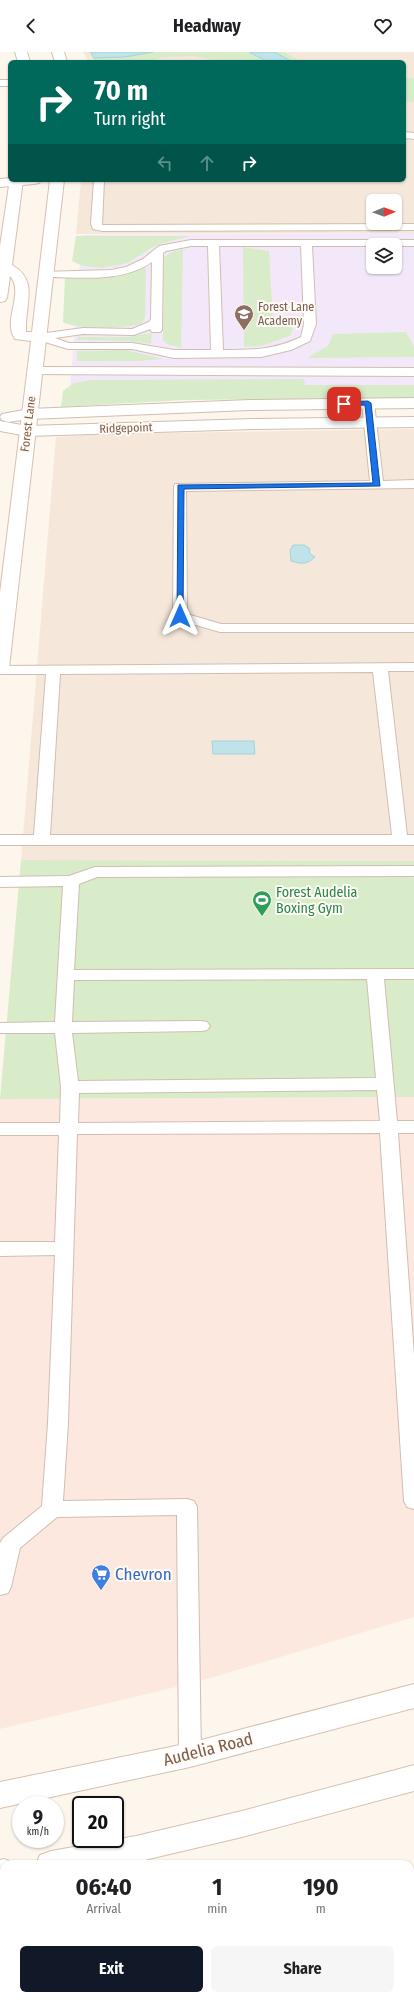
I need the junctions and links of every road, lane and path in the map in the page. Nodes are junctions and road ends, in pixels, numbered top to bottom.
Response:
1 (13, 182) edge
2 (57, 182) edge
3 (99, 182) edge
4 (414, 227) edge
5 (214, 243) junction
6 (306, 243) junction
7 (414, 243) edge
8 (158, 252) junction
9 (3, 260) edge
10 (46, 274) junction
11 (0, 298) edge
12 (156, 319) junction
13 (39, 337) junction
14 (156, 350) junction
15 (217, 354) junction
16 (35, 371) junction
17 (414, 372) edge
18 (368, 403) junction
19 (414, 403) edge
20 (250, 405) junction
21 (29, 414) junction
22 (0, 419) edge
23 (369, 422) junction
24 (414, 422) edge
25 (253, 424) junction
26 (0, 426) edge
27 (26, 431) junction
28 (414, 484) edge
29 (377, 485) junction
30 (414, 628) edge
31 (380, 667) junction
32 (414, 667) edge
33 (0, 669) edge
34 (53, 669) junction
35 (42, 839) junction
36 (0, 840) edge
37 (407, 840) edge
38 (414, 871) edge
39 (71, 881) junction
40 (0, 882) edge
41 (375, 974) junction
42 (414, 974) edge
43 (66, 975) junction
44 (201, 1026) dead end
45 (0, 1028) edge
46 (63, 1028) junction
47 (386, 1084) junction
48 (70, 1087) junction
49 (414, 1126) edge
50 (389, 1127) junction
51 (68, 1128) junction
52 (0, 1129) edge
53 (63, 1248) junction
54 (0, 1250) edge
55 (414, 1501) edge
56 (52, 1509) junction
57 (0, 1587) edge
58 (414, 1696) edge
59 (190, 1755) junction
60 (414, 1778) edge
61 (0, 1795) edge
62 (138, 1857) edge
63 (101, 1860) edge

1 - 9 main road
2 - 10 main road, Forest Lane
3 - 4 lane
5 - 6 lane
5 - 8 lane
5 - 15 lane
6 - 7 lane
6 - 15 lane
8 - 10 lane
8 - 12 lane
9 - 11 main road
9 - 13 main road
10 - 13 main road, Forest Lane
12 - 13 lane
12 - 14 lane
13 - 14 lane
13 - 16 main road, Forest Lane
14 - 15 lane
16 - 17 lane
16 - 21 main road, Forest Lane
18 - 19 main road, Ridgepoint
18 - 20 main road, Ridgepoint
18 - 23 lane
20 - 21 main road, Ridgepoint
20 - 25 main road
21 - 22 main road, Ridgepoint
21 - 27 main road, Forest Lane
23 - 24 main road, Ridgepoint
23 - 25 main road, Ridgepoint
23 - 29 lane
25 - 27 main road, Ridgepoint
26 - 27 main road, Ridgepoint
27 - 33 main road, Forest Lane
28 - 29 lane
29 - 30 lane
31 - 32 lane
31 - 34 lane
31 - 37 lane
33 - 34 lane
34 - 35 lane
35 - 36 lane
35 - 37 lane
38 - 39 lane
39 - 40 lane
39 - 43 lane
41 - 42 lane
41 - 43 lane
41 - 47 lane
43 - 46 lane
44 - 46 lane
45 - 46 lane
46 - 48 lane
47 - 48 lane
47 - 50 lane
48 - 51 lane
49 - 50 lane
50 - 51 lane
50 - 55 lane
51 - 52 lane
51 - 53 lane
53 - 54 lane
53 - 56 lane
56 - 57 lane
56 - 59 lane
58 - 59 main road, Audelia Road
59 - 61 main road, Audelia Road
60 - 62 main road
62 - 63 main road

